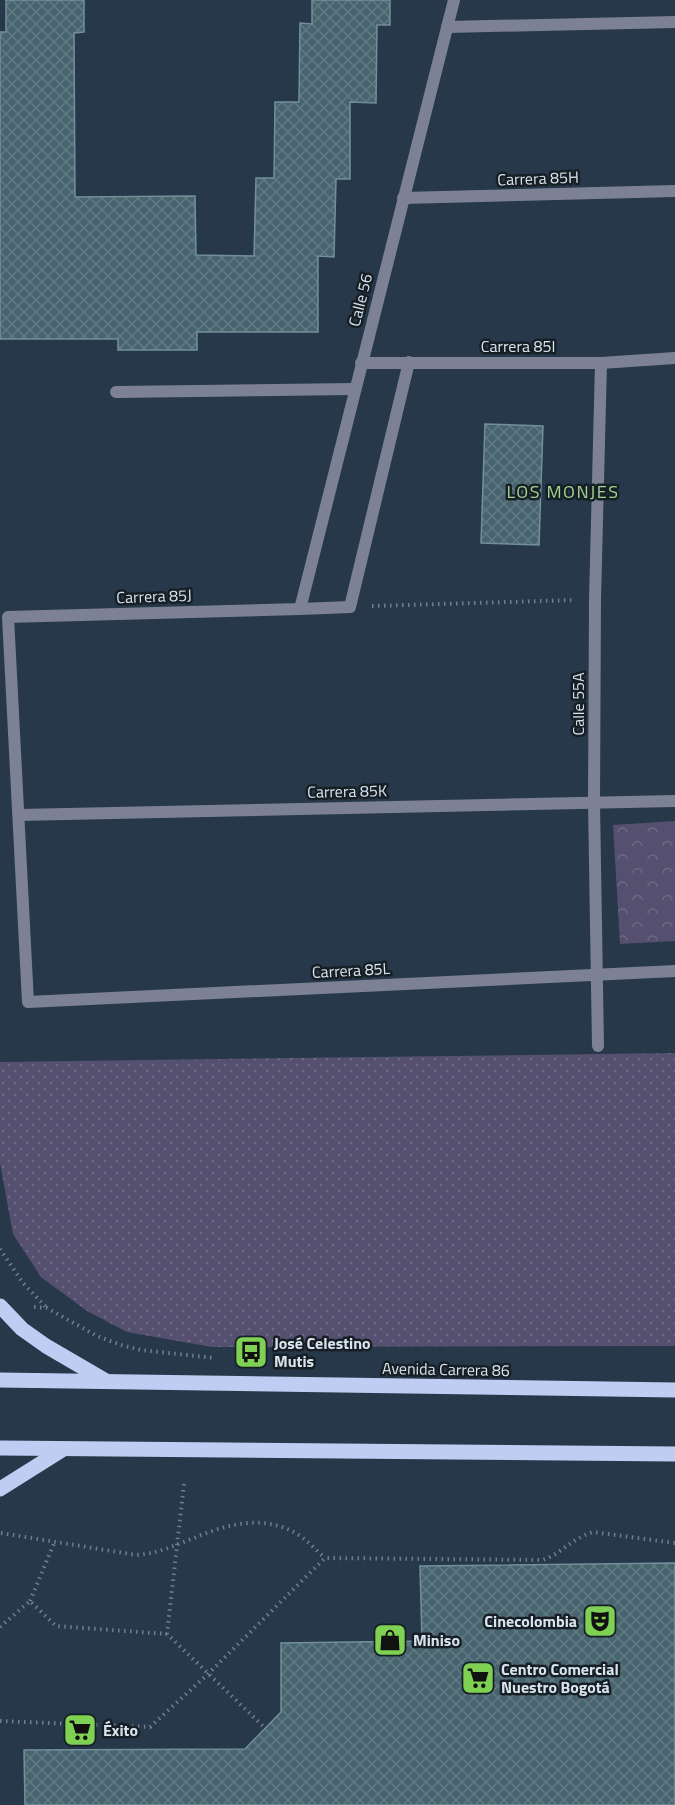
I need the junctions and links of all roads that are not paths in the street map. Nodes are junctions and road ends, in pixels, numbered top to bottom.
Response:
1 (453, 0) edge
2 (675, 22) edge
3 (447, 27) junction
4 (675, 191) edge
5 (403, 198) junction
6 (675, 358) edge
7 (409, 362) junction
8 (361, 363) junction
9 (601, 363) junction
10 (354, 389) junction
11 (116, 392) dead end
12 (300, 609) junction
13 (675, 801) edge
14 (594, 803) junction
15 (20, 815) junction
16 (675, 971) edge
17 (597, 975) junction
18 (598, 1046) dead end
19 (0, 1306) edge
20 (0, 1380) edge
21 (109, 1383) junction
22 (675, 1390) edge
23 (0, 1448) edge
24 (62, 1450) junction
25 (675, 1454) edge
26 (0, 1489) edge

1 - 3 street, Calle 56
2 - 3 street
3 - 5 street, Calle 56
4 - 5 street, Carrera 85H
5 - 8 street, Calle 56
6 - 9 street, Carrera 85I
7 - 8 street, Carrera 85I
7 - 9 street, Carrera 85I
7 - 12 street, Carrera 85J
8 - 10 street, Calle 56
9 - 14 street, Calle 55A
10 - 11 street
10 - 12 street, Calle 56
12 - 15 street, Carrera 85J
13 - 14 street, Carrera 85K
14 - 15 street, Carrera 85K
14 - 17 street, Calle 55A
15 - 17 street, Carrera 85L
16 - 17 street, Carrera 85L
17 - 18 street, Calle 55A
19 - 21 main road
20 - 21 main road, Avenida Carrera 86
21 - 22 main road, Avenida Carrera 86
23 - 24 main road
24 - 25 main road
24 - 26 main road

